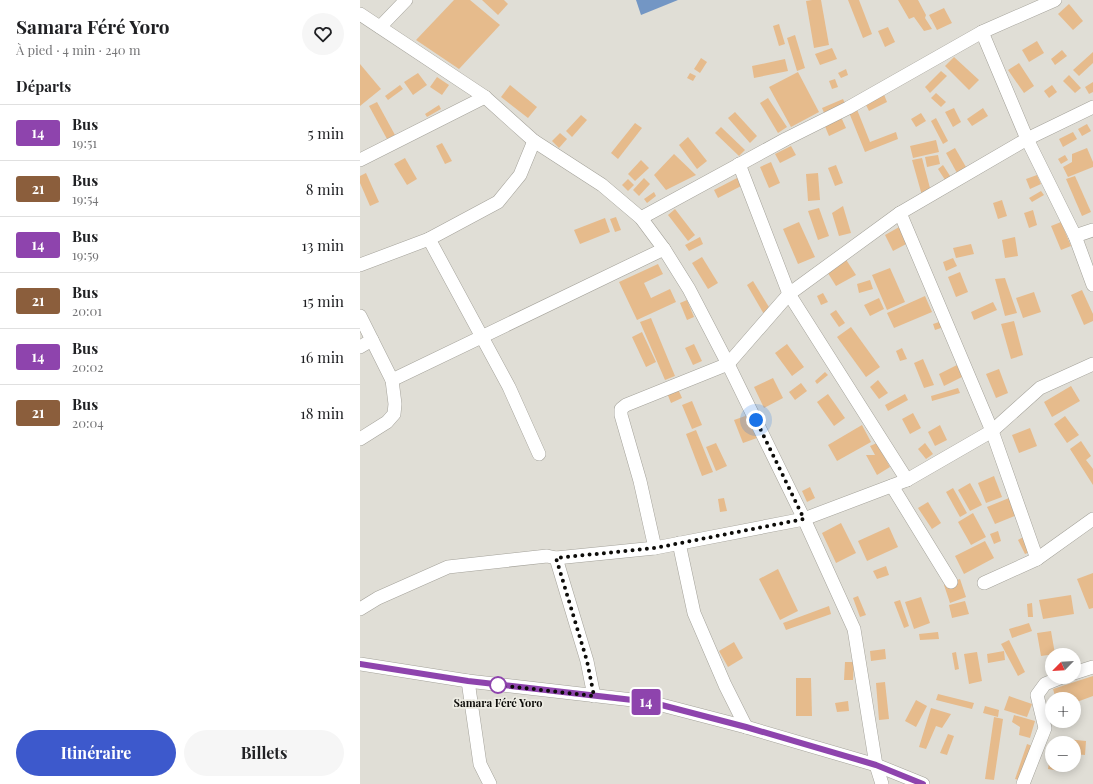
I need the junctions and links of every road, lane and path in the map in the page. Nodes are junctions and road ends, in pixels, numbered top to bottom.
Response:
1 (406, 0) edge
2 (1055, 0) edge
3 (360, 14) edge
4 (380, 27) junction
5 (982, 32) junction
6 (485, 97) junction
7 (1093, 107) edge
8 (1027, 138) junction
9 (534, 141) junction
10 (360, 160) edge
11 (739, 164) junction
12 (900, 214) junction
13 (641, 218) junction
14 (1093, 230) edge
15 (1075, 236) junction
16 (429, 239) junction
17 (664, 249) junction
18 (360, 265) edge
19 (1093, 284) edge
20 (789, 294) junction
21 (360, 316) edge
22 (481, 337) junction
23 (372, 340) junction
24 (360, 346) edge
25 (728, 364) junction
26 (1093, 364) edge
27 (392, 380) junction
28 (992, 431) junction
29 (360, 439) edge
30 (538, 454) dead end
31 (907, 480) junction
32 (892, 486) junction
33 (804, 519) junction
34 (1093, 519) edge
35 (679, 543) junction
36 (655, 548) junction
37 (556, 558) junction
38 (1037, 559) junction
39 (951, 582) dead end
40 (984, 583) dead end
41 (360, 609) edge
42 (360, 664) edge
43 (1093, 667) edge
44 (1081, 671) edge
45 (468, 681) junction
46 (1045, 684) edge
47 (594, 696) junction
48 (746, 727) junction
49 (876, 765) junction
50 (490, 784) edge
51 (882, 784) edge
52 (923, 784) edge
53 (1023, 784) edge

1 - 4 street
2 - 5 street
3 - 4 street
4 - 6 street
5 - 8 street
5 - 11 street
6 - 9 street
6 - 10 street
7 - 8 street
8 - 12 street
8 - 15 street
9 - 13 street
9 - 16 street
11 - 13 street
11 - 20 street
12 - 20 street
12 - 28 street
13 - 17 street
14 - 15 street
15 - 19 street
16 - 18 street
16 - 22 street
17 - 22 street
17 - 25 street
20 - 25 street
20 - 31 street
21 - 23 street
22 - 27 street
22 - 30 street
23 - 24 street
23 - 27 street
25 - 33 street
25 - 36 street
26 - 28 street
27 - 29 street
28 - 31 street
28 - 38 street
31 - 32 street
32 - 33 street
32 - 39 street
33 - 35 street
33 - 49 street
34 - 38 street
35 - 36 street
35 - 48 street
36 - 37 street
37 - 41 street
37 - 47 street
38 - 40 street
42 - 45 street
43 - 44 street
45 - 47 street
45 - 50 street
46 - 53 street
47 - 48 street
48 - 49 street
49 - 51 street
49 - 52 street

